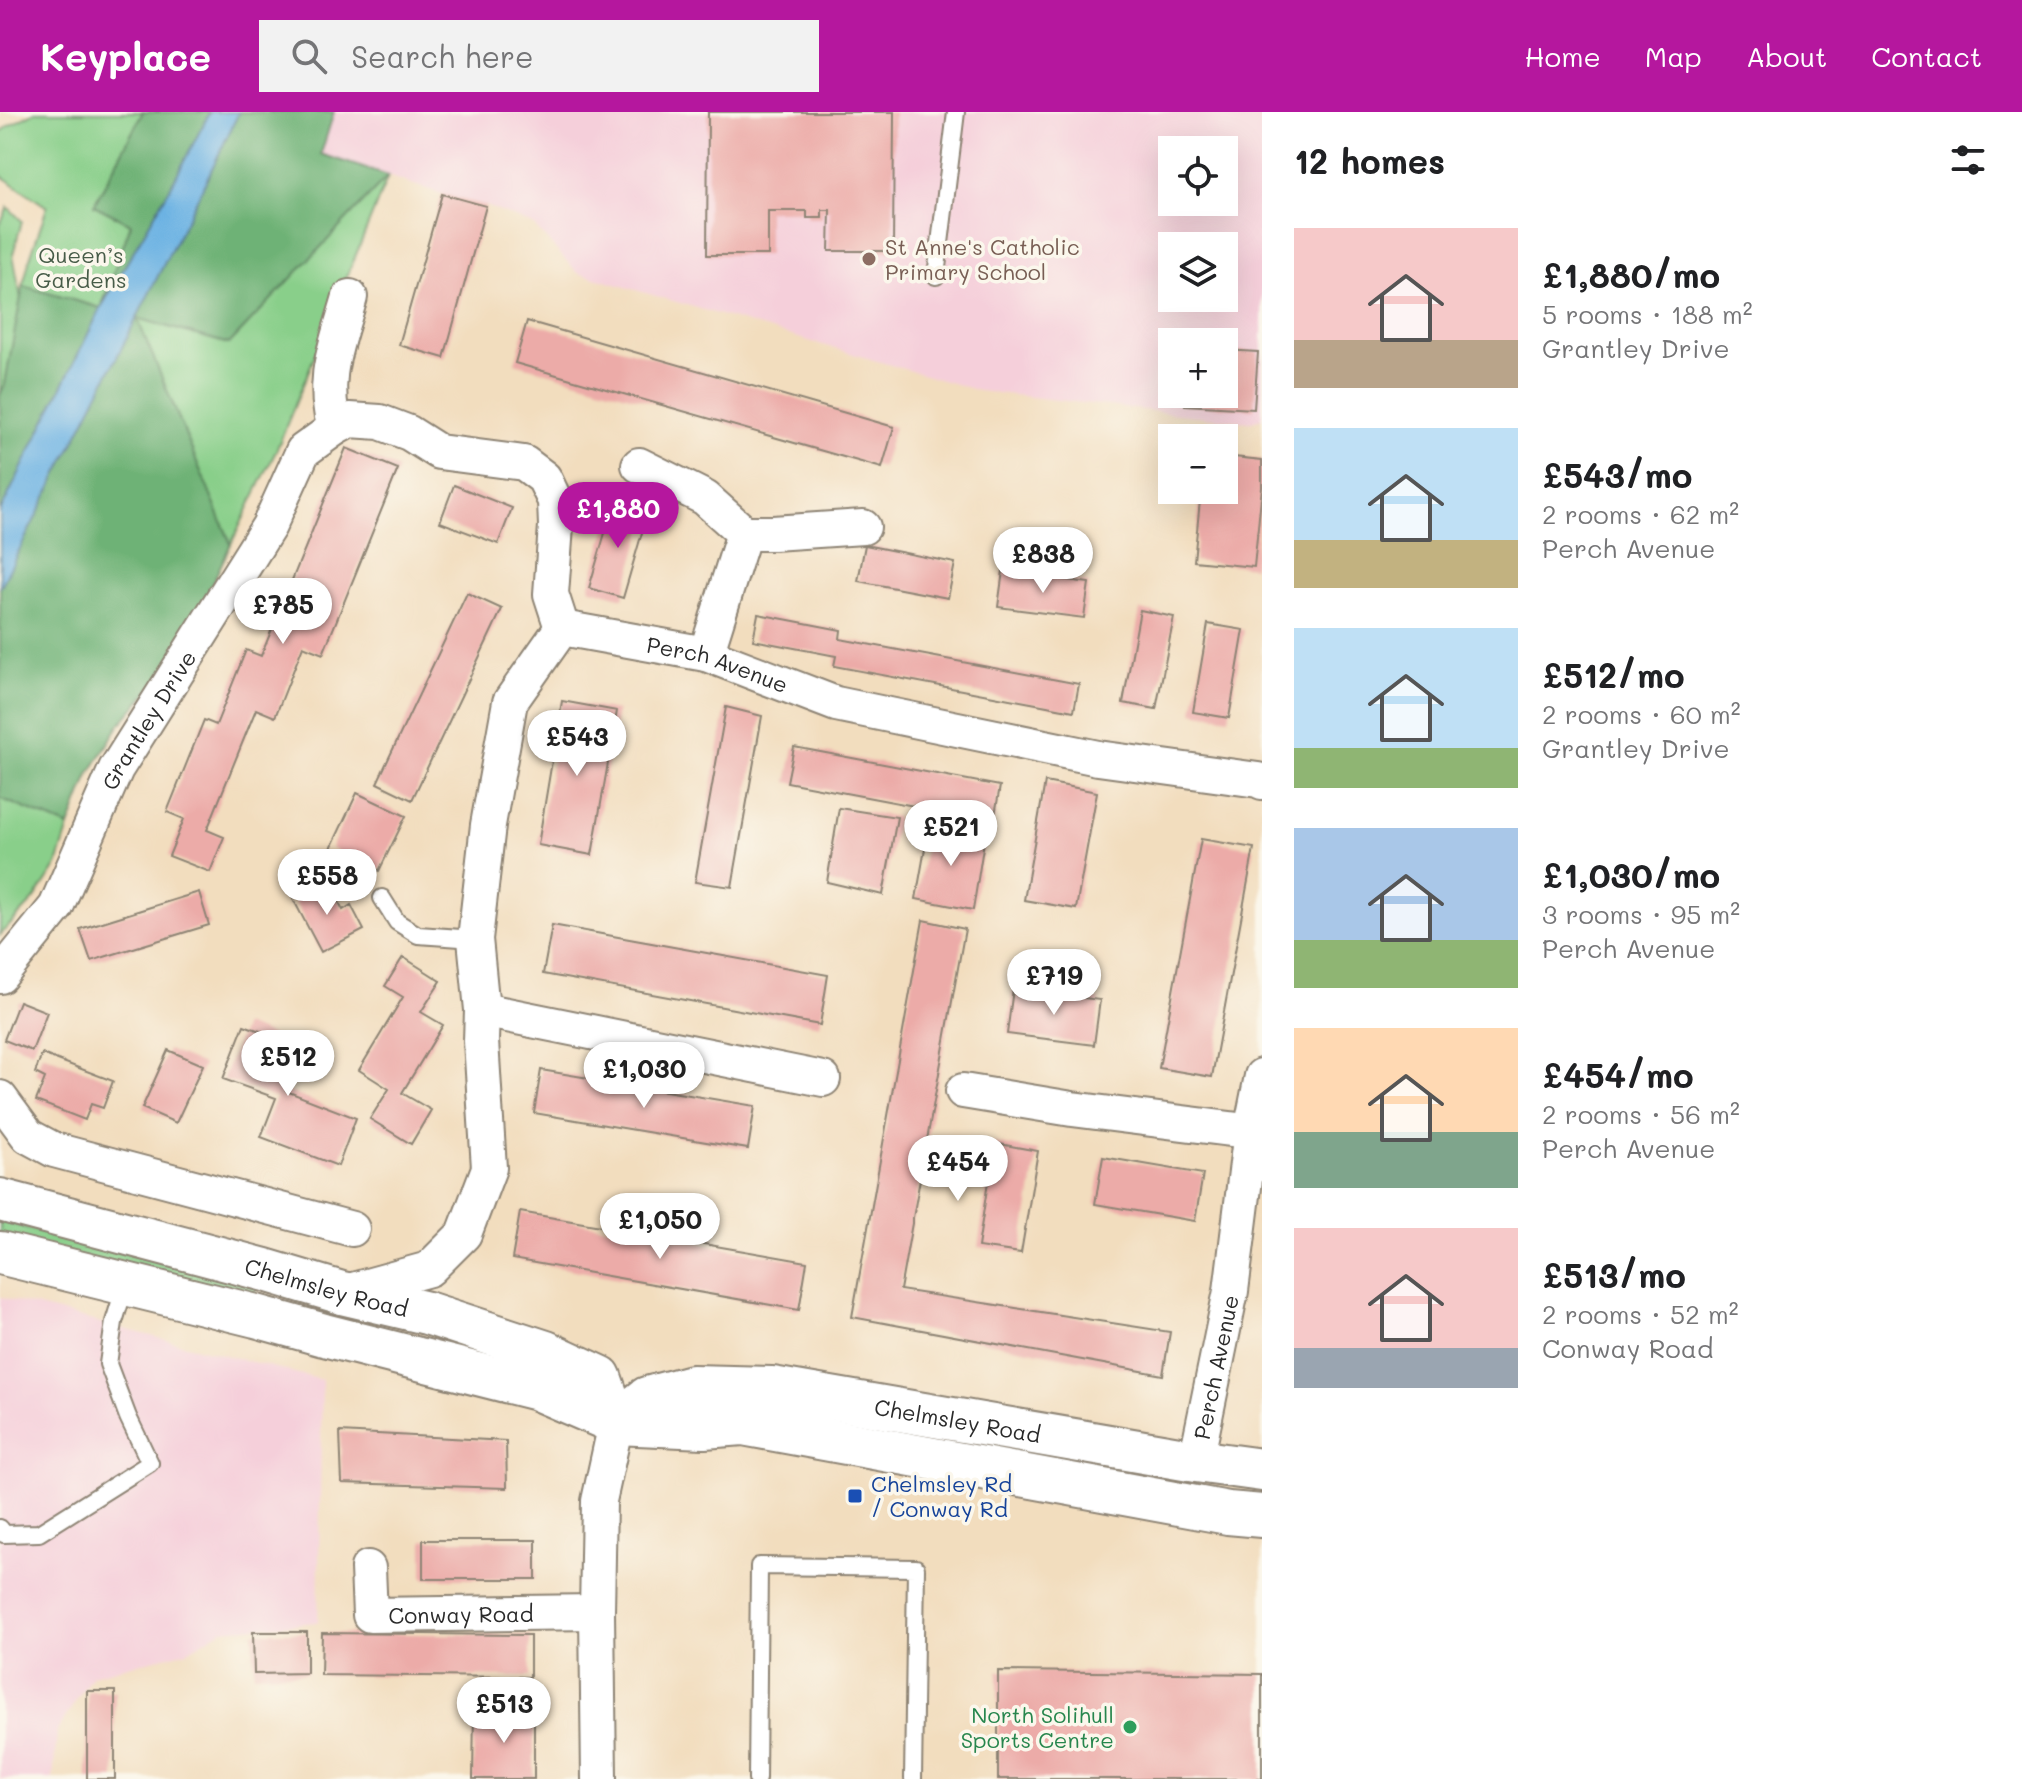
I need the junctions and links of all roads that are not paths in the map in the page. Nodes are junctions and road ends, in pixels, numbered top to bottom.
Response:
1 (956, 112) edge
2 (936, 276) dead end
3 (350, 297) dead end
4 (335, 428) junction
5 (639, 465) dead end
6 (863, 527) dead end
7 (744, 533) junction
8 (562, 628) junction
9 (706, 654) junction
10 (1262, 782) edge
11 (382, 898) dead end
12 (475, 939) junction
13 (0, 976) edge
14 (482, 1010) junction
15 (1262, 1076) edge
16 (823, 1079) dead end
17 (963, 1091) dead end
18 (0, 1098) edge
19 (1257, 1132) edge
20 (0, 1200) edge
21 (352, 1229) dead end
22 (0, 1253) edge
23 (126, 1285) junction
24 (342, 1293) junction
25 (616, 1423) junction
26 (1196, 1461) junction
27 (1262, 1470) edge
28 (1262, 1516) edge
29 (0, 1528) edge
30 (368, 1568) dead end
31 (597, 1612) junction
32 (599, 1779) edge
33 (757, 1779) edge
34 (913, 1779) edge

1 - 2 lane
3 - 4 street
4 - 8 street, Grantley Drive
4 - 13 street, Grantley Drive
5 - 7 street
6 - 7 street
7 - 9 street
8 - 9 street, Perch Avenue
8 - 12 street
9 - 10 street, Perch Avenue
11 - 12 lane
12 - 14 street
14 - 16 street
14 - 24 street
15 - 19 street, Perch Avenue
17 - 19 street
18 - 21 street
19 - 26 street, Perch Avenue
20 - 24 street, Chelmsley Road
22 - 23 street, Chelmsley Road
23 - 25 street, Chelmsley Road
23 - 29 lane
24 - 25 street, Chelmsley Road
25 - 26 street, Chelmsley Road
25 - 28 street, Chelmsley Road
25 - 31 street
26 - 27 street, Chelmsley Road
30 - 31 street, Conway Road
31 - 32 street
33 - 34 lane

